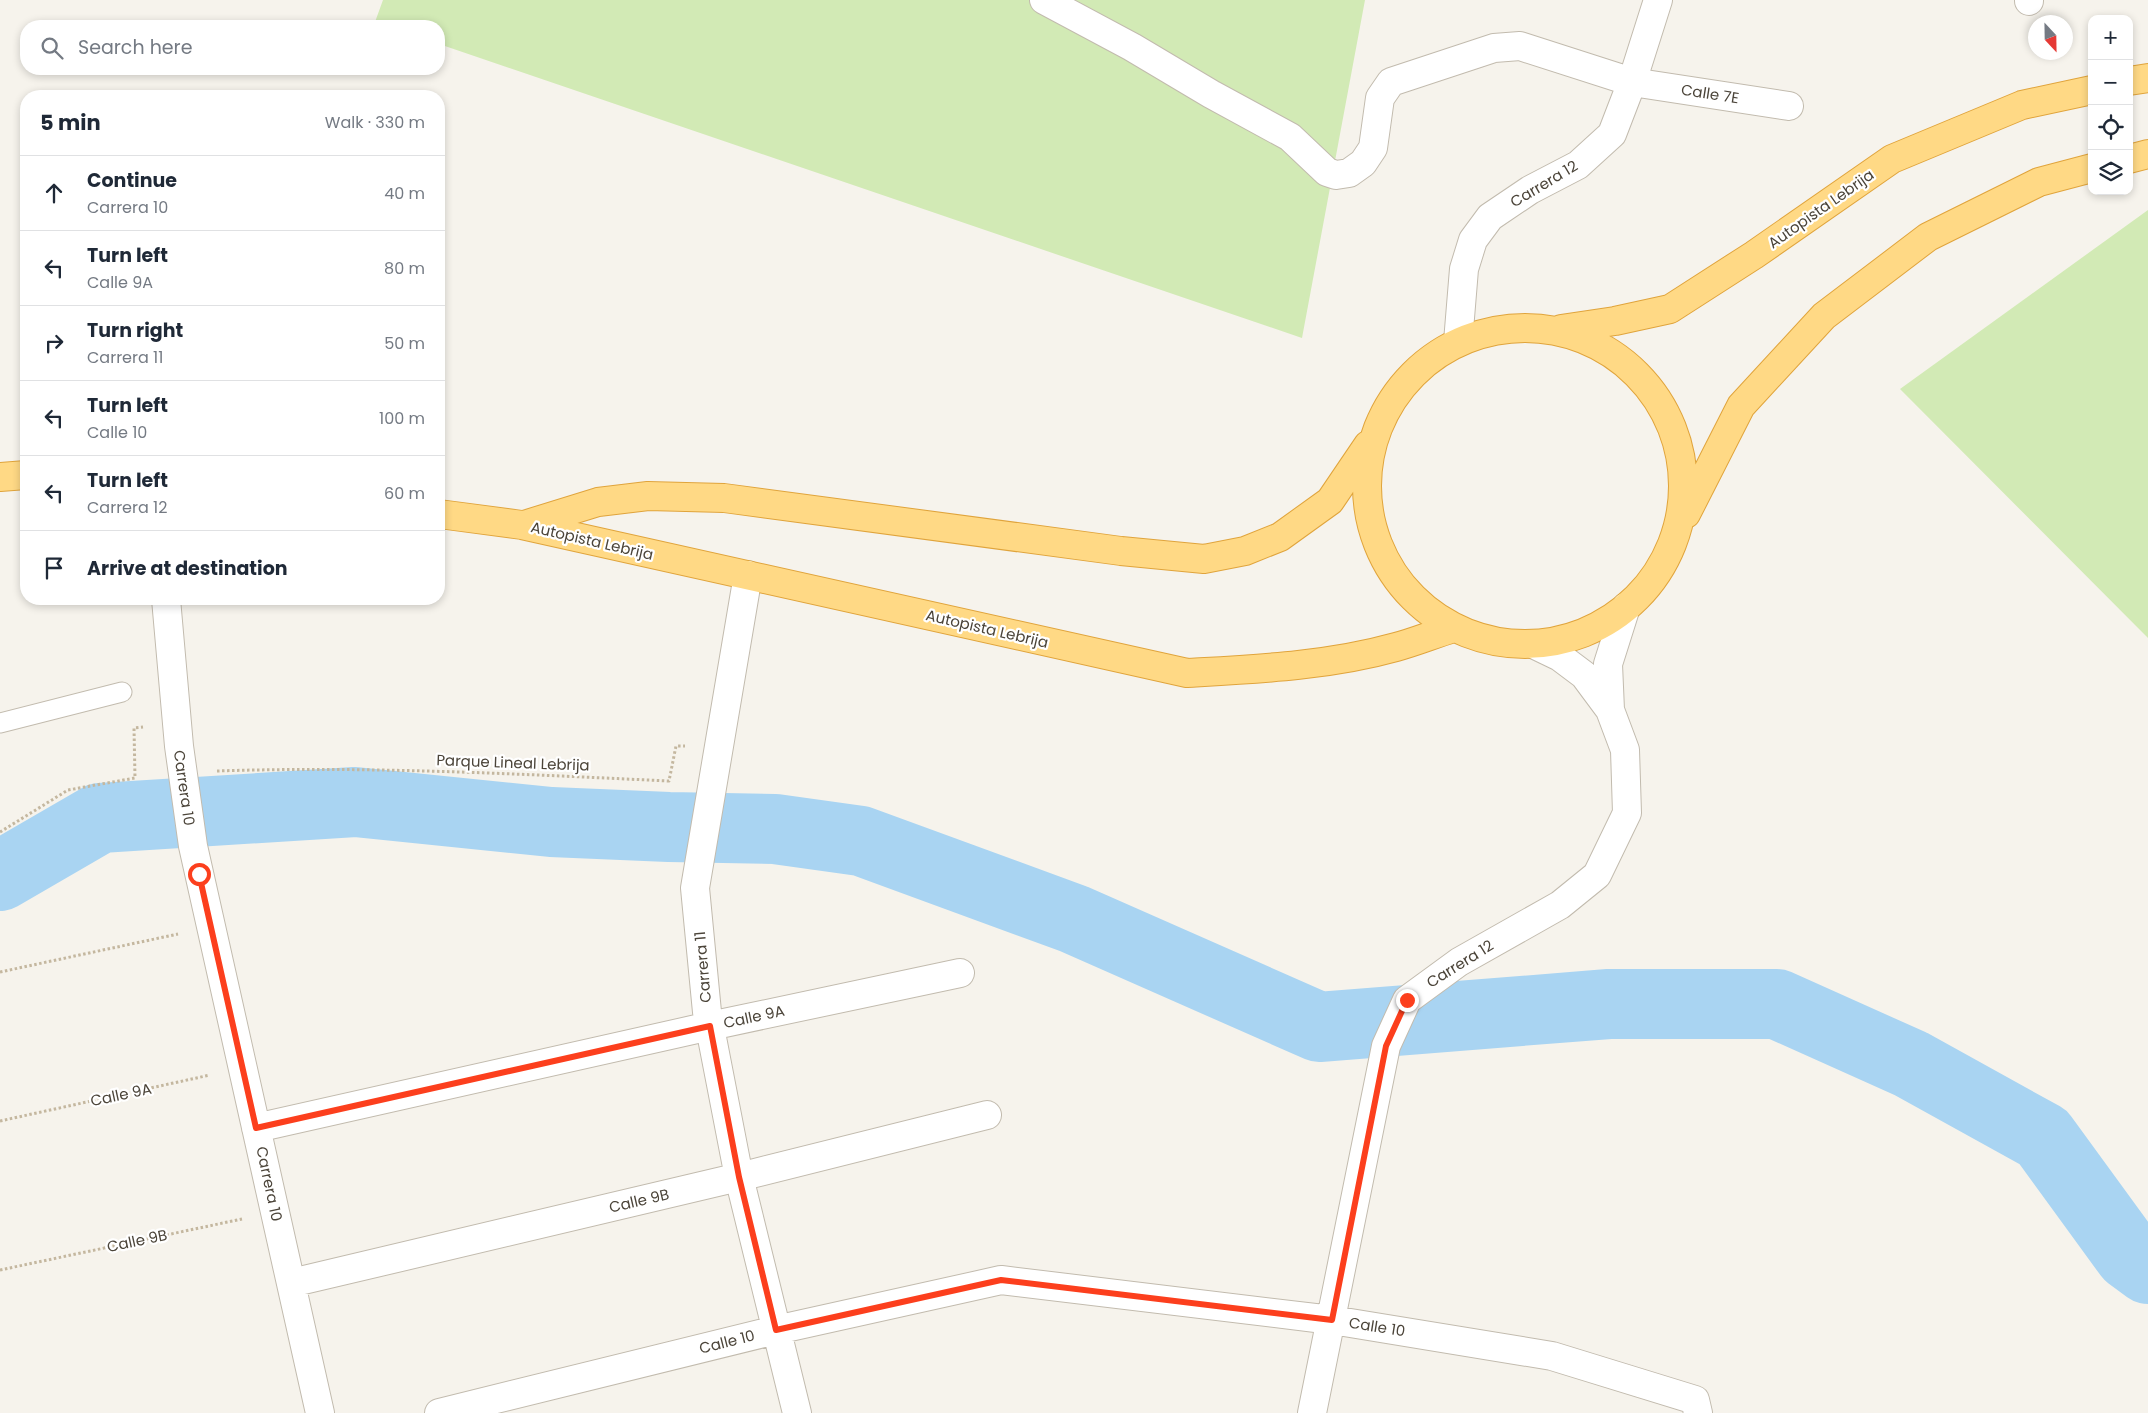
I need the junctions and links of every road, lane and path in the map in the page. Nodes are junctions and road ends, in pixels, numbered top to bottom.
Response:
1 (1044, 0) edge
2 (1658, 0) edge
3 (2148, 78) edge
4 (2133, 80) edge
5 (1632, 82) junction
6 (2088, 91) edge
7 (1789, 106) dead end
8 (2148, 154) edge
9 (2133, 157) edge
10 (2088, 169) edge
11 (1555, 330) junction
12 (1458, 342) junction
13 (1374, 435) junction
14 (20, 475) edge
15 (0, 477) edge
16 (445, 515) edge
17 (522, 525) junction
18 (1677, 531) junction
19 (748, 575) junction
20 (167, 605) edge
21 (1626, 607) junction
22 (1454, 628) junction
23 (1533, 644) junction
24 (122, 692) dead end
25 (1610, 710) junction
26 (0, 723) edge
27 (716, 759) junction
28 (279, 769) dead end
29 (211, 927) junction
30 (0, 972) edge
31 (960, 972) dead end
32 (710, 1026) junction
33 (242, 1068) junction
34 (987, 1115) dead end
35 (0, 1121) edge
36 (256, 1128) junction
37 (739, 1177) junction
38 (275, 1212) junction
39 (0, 1270) edge
40 (291, 1283) junction
41 (1332, 1320) junction
42 (776, 1330) junction
43 (1696, 1406) edge
44 (320, 1413) edge
45 (439, 1413) edge
46 (797, 1413) edge
47 (1312, 1413) edge

1 - 5 street, Calle 7E
2 - 5 street, Carrera 12
3 - 4 highway
5 - 7 street, Calle 7E
5 - 12 street, Carrera 12
6 - 11 highway, Autopista Lebrija
8 - 9 highway
10 - 18 highway
11 - 12 highway
11 - 18 highway
12 - 13 highway
13 - 17 highway, Autopista Lebrija
13 - 22 highway
14 - 15 highway
16 - 17 highway, Autopista Lebrija
17 - 19 highway, Autopista Lebrija
18 - 21 highway
19 - 22 highway, Autopista Lebrija
19 - 27 street, Carrera 11
20 - 29 street, Carrera 10
21 - 23 highway
21 - 25 street, Carrera 12
22 - 23 highway
23 - 25 street, Carrera 12
24 - 26 lane
25 - 41 street, Carrera 12
27 - 28 path, Parque Lineal Lebrija
27 - 32 street, Carrera 11
29 - 30 path
29 - 33 street, Carrera 10
31 - 32 street, Calle 9A
32 - 36 street, Calle 9A
32 - 37 street, Carrera 11
33 - 35 path, Calle 9A
33 - 36 street, Carrera 10
34 - 37 street, Calle 9B
36 - 38 street, Carrera 10
37 - 40 street, Calle 9B
37 - 42 street, Carrera 11
38 - 39 path, Calle 9B
38 - 40 street, Carrera 10
40 - 44 street, Carrera 10
41 - 42 street, Calle 10
41 - 43 street, Calle 10
41 - 47 street, Carrera 12
42 - 45 street, Calle 10
42 - 46 street, Carrera 11

